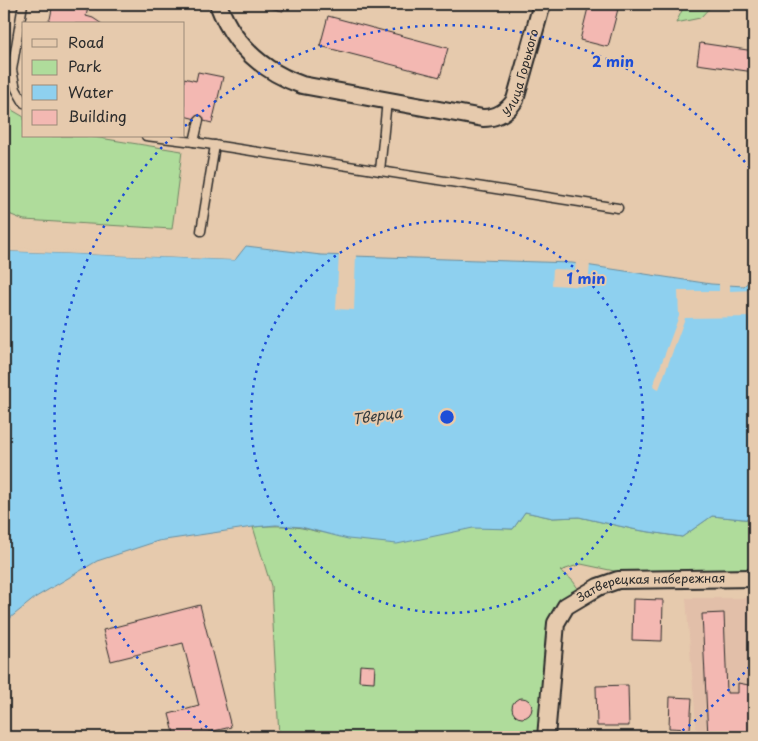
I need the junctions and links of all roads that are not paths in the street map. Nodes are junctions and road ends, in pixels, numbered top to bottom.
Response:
1 (23, 4) edge
2 (218, 4) edge
3 (542, 4) edge
4 (22, 100) edge
5 (387, 100) junction
6 (199, 120) dead end
7 (162, 138) edge
8 (194, 142) junction
9 (215, 145) junction
10 (380, 171) junction
11 (618, 208) dead end
12 (201, 231) dead end
13 (754, 578) edge
14 (546, 737) edge

1 - 4 lane
2 - 5 street
3 - 5 street, улица Горького
5 - 10 lane
6 - 8 lane
7 - 8 lane
8 - 9 lane
9 - 10 lane
9 - 12 lane
10 - 11 lane
13 - 14 street, Затверецкая набережная

